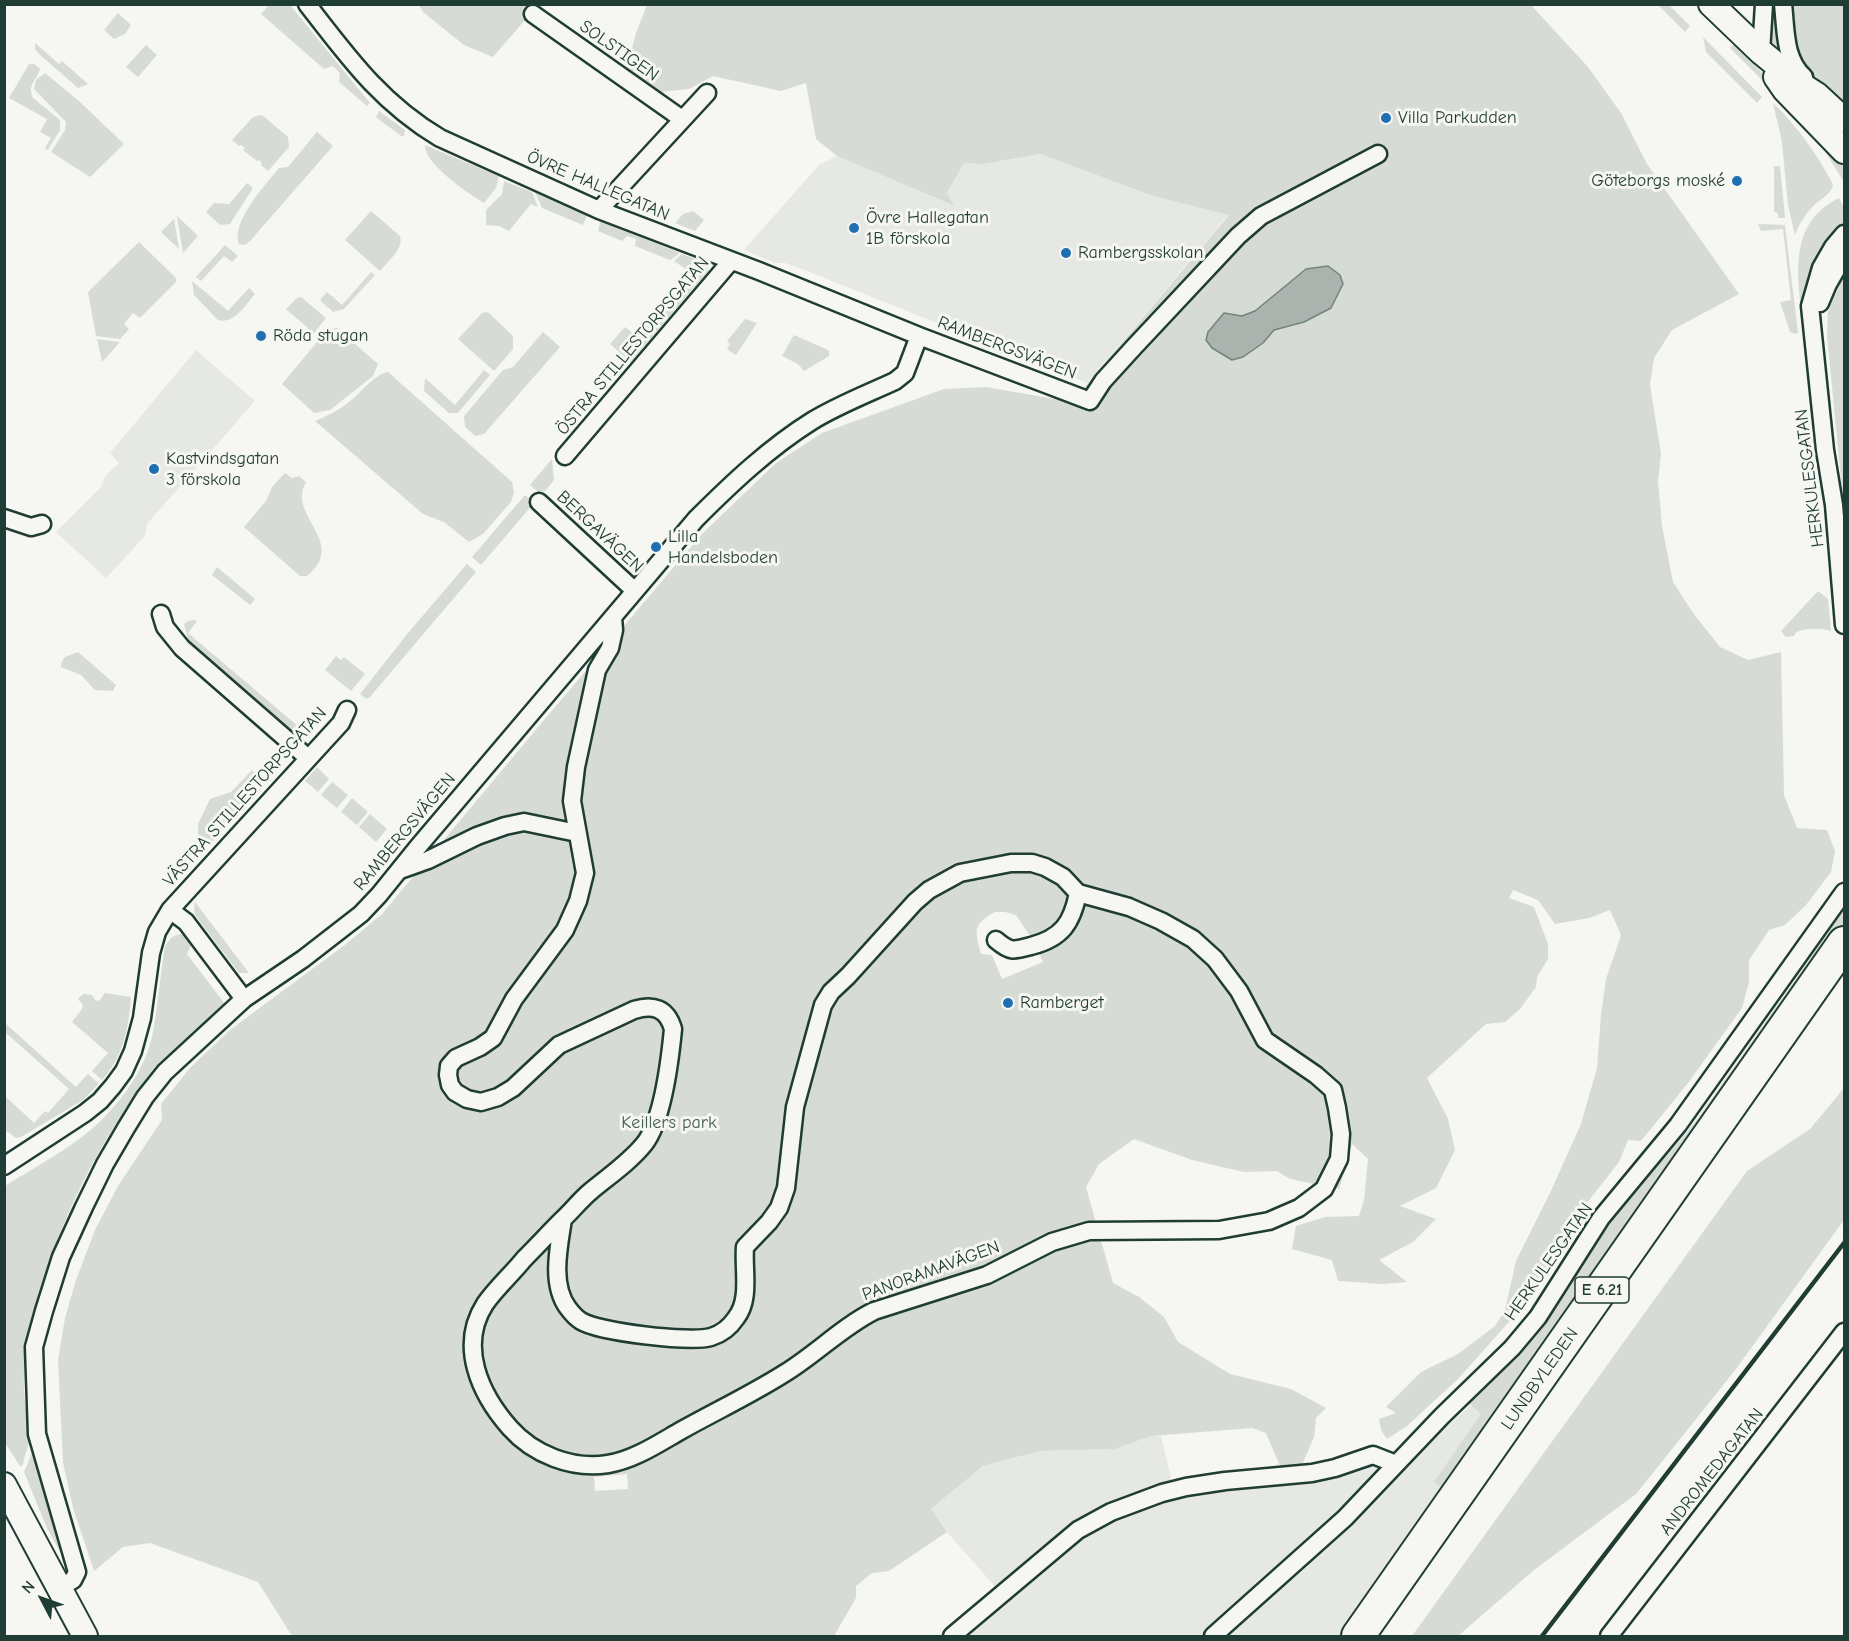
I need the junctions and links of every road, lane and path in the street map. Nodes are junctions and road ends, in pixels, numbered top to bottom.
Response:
1 (307, 4) edge
2 (1764, 4) edge
3 (1783, 4) edge
4 (1721, 6) edge
5 (533, 14) dead end
6 (1761, 52) junction
7 (707, 93) dead end
8 (1817, 95) junction
9 (682, 119) junction
10 (1845, 120) edge
11 (1845, 151) edge
12 (1378, 153) dead end
13 (599, 210) junction
14 (1845, 234) edge
15 (1845, 256) edge
16 (731, 261) junction
17 (1814, 327) junction
18 (919, 336) junction
19 (565, 456) dead end
20 (539, 502) dead end
21 (4, 518) edge
22 (42, 524) dead end
23 (635, 591) junction
24 (160, 614) dead end
25 (613, 617) junction
26 (1845, 625) edge
27 (347, 710) dead end
28 (308, 758) junction
29 (577, 834) junction
30 (399, 870) junction
31 (1078, 892) junction
32 (1845, 892) edge
33 (170, 910) junction
34 (996, 940) dead end
35 (1845, 943) edge
36 (1845, 979) edge
37 (244, 999) junction
38 (7, 1160) edge
39 (563, 1219) junction
40 (1845, 1332) edge
41 (1396, 1464) junction
42 (4, 1485) edge
43 (59, 1588) junction
44 (85, 1636) edge
45 (952, 1636) edge
46 (1213, 1636) edge
47 (1358, 1636) edge
48 (1380, 1636) edge
49 (1610, 1636) edge

1 - 13 street, ÖVRE HALLEGATAN
2 - 6 street
3 - 8 street
4 - 6 street
5 - 9 street, SOLSTIGEN
6 - 8 street
6 - 11 street
7 - 9 street
8 - 10 street
9 - 13 street
12 - 18 street, RAMBERGSVÄGEN
13 - 16 street, ÖVRE HALLEGATAN
14 - 17 street, HERKULESGATAN
15 - 17 street, HERKULESGATAN
16 - 18 street, ÖVRE HALLEGATAN
16 - 19 street, ÖSTRA STILLESTORPSGATAN
17 - 26 street, HERKULESGATAN
18 - 23 street, RAMBERGSVÄGEN
20 - 23 street, BERGAVÄGEN
21 - 22 street
23 - 25 street, RAMBERGSVÄGEN
24 - 28 street
25 - 29 street, PANORAMAVÄGEN
25 - 30 street, RAMBERGSVÄGEN
27 - 28 street, VÄSTRA STILLESTORPSGATAN
28 - 33 street, VÄSTRA STILLESTORPSGATAN
29 - 30 street
29 - 39 street, PANORAMAVÄGEN
30 - 37 street, RAMBERGSVÄGEN
31 - 34 street
31 - 39 street, PANORAMAVÄGEN
31 - 39 street, PANORAMAVÄGEN
32 - 41 street, HERKULESGATAN
33 - 37 street, VÄSTRA STILLESTORPSGATAN
33 - 38 street, VÄSTRA STILLESTORPSGATAN
35 - 47 highway, LUNDBYLEDEN / E 6.21
36 - 48 highway, LUNDBYLEDEN / E 6.21
37 - 43 street, RAMBERGSVÄGEN
40 - 49 street, ANDROMEDAGATAN
41 - 45 street
41 - 46 street, HERKULESGATAN
42 - 43 street
43 - 44 street

